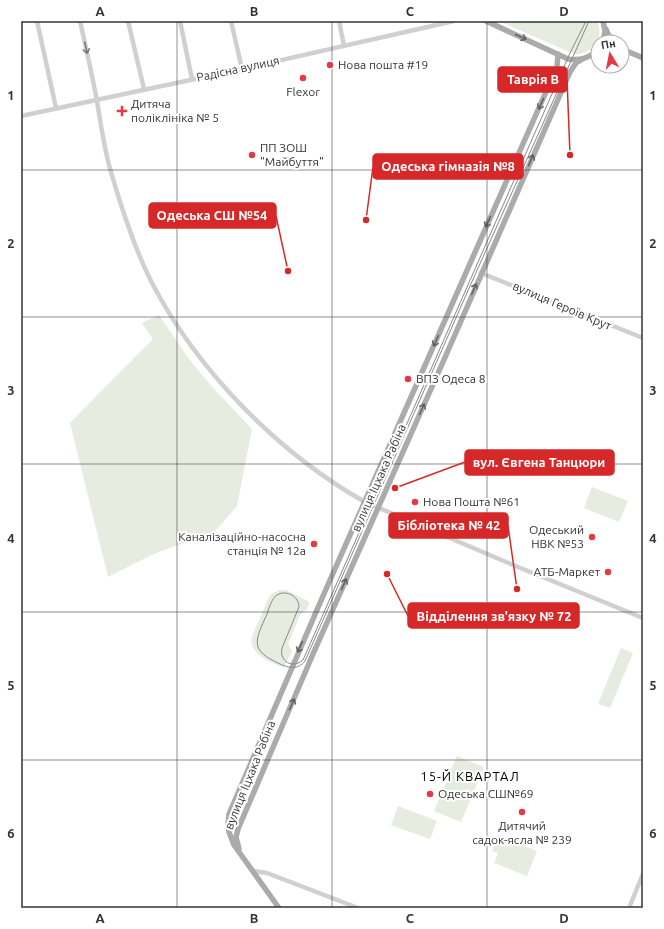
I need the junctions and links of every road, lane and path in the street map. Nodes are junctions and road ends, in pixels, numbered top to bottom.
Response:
1 (37, 21) edge
2 (80, 21) edge
3 (128, 21) edge
4 (180, 21) edge
5 (231, 21) edge
6 (340, 21) edge
7 (454, 21) edge
8 (486, 21) edge
9 (604, 22) edge
10 (604, 34) edge
11 (608, 34) edge
12 (344, 46) junction
13 (630, 53) edge
14 (558, 54) junction
15 (590, 56) edge
16 (643, 58) edge
17 (581, 60) junction
18 (242, 69) junction
19 (192, 79) junction
20 (144, 89) junction
21 (97, 99) junction
22 (56, 108) junction
23 (21, 116) edge
24 (482, 272) junction
25 (643, 338) edge
26 (364, 502) junction
27 (378, 508) junction
28 (643, 618) edge
29 (228, 818) junction
30 (239, 825) junction
31 (242, 856) junction
32 (253, 871) junction
33 (643, 874) edge
34 (279, 908) edge
35 (358, 908) edge
36 (629, 908) edge

1 - 22 street
2 -> 21 street
3 - 20 street
4 - 19 street
5 - 18 street
6 - 12 street
7 - 12 street, Радісна вулиця
8 -> 14 main road
9 - 10 main road
9 - 11 main road
12 - 18 street, Радісна вулиця
13 - 16 main road
14 - 17 main road
14 -> 26 main road, вулиця Іцхака Рабіна
15 - 17 main road
24 -> 17 main road, вулиця Іцхака Рабіна
18 - 19 street, Радісна вулиця
19 - 20 street, Радісна вулиця
20 - 21 street, Радісна вулиця
21 - 22 street, Радісна вулиця
21 - 26 street
22 - 23 street, Радісна вулиця
24 - 25 street, вулиця Героїв Крут
27 -> 24 main road, вулиця Іцхака Рабіна
26 - 27 street
26 -> 29 main road, вулиця Іцхака Рабіна
27 - 28 street
30 -> 27 main road, вулиця Іцхака Рабіна
29 - 30 main road
29 - 31 main road, вулиця Іцхака Рабіна
30 - 31 main road, вулиця Іцхака Рабіна
31 - 32 main road
32 - 34 main road
32 - 35 street
33 - 36 street

